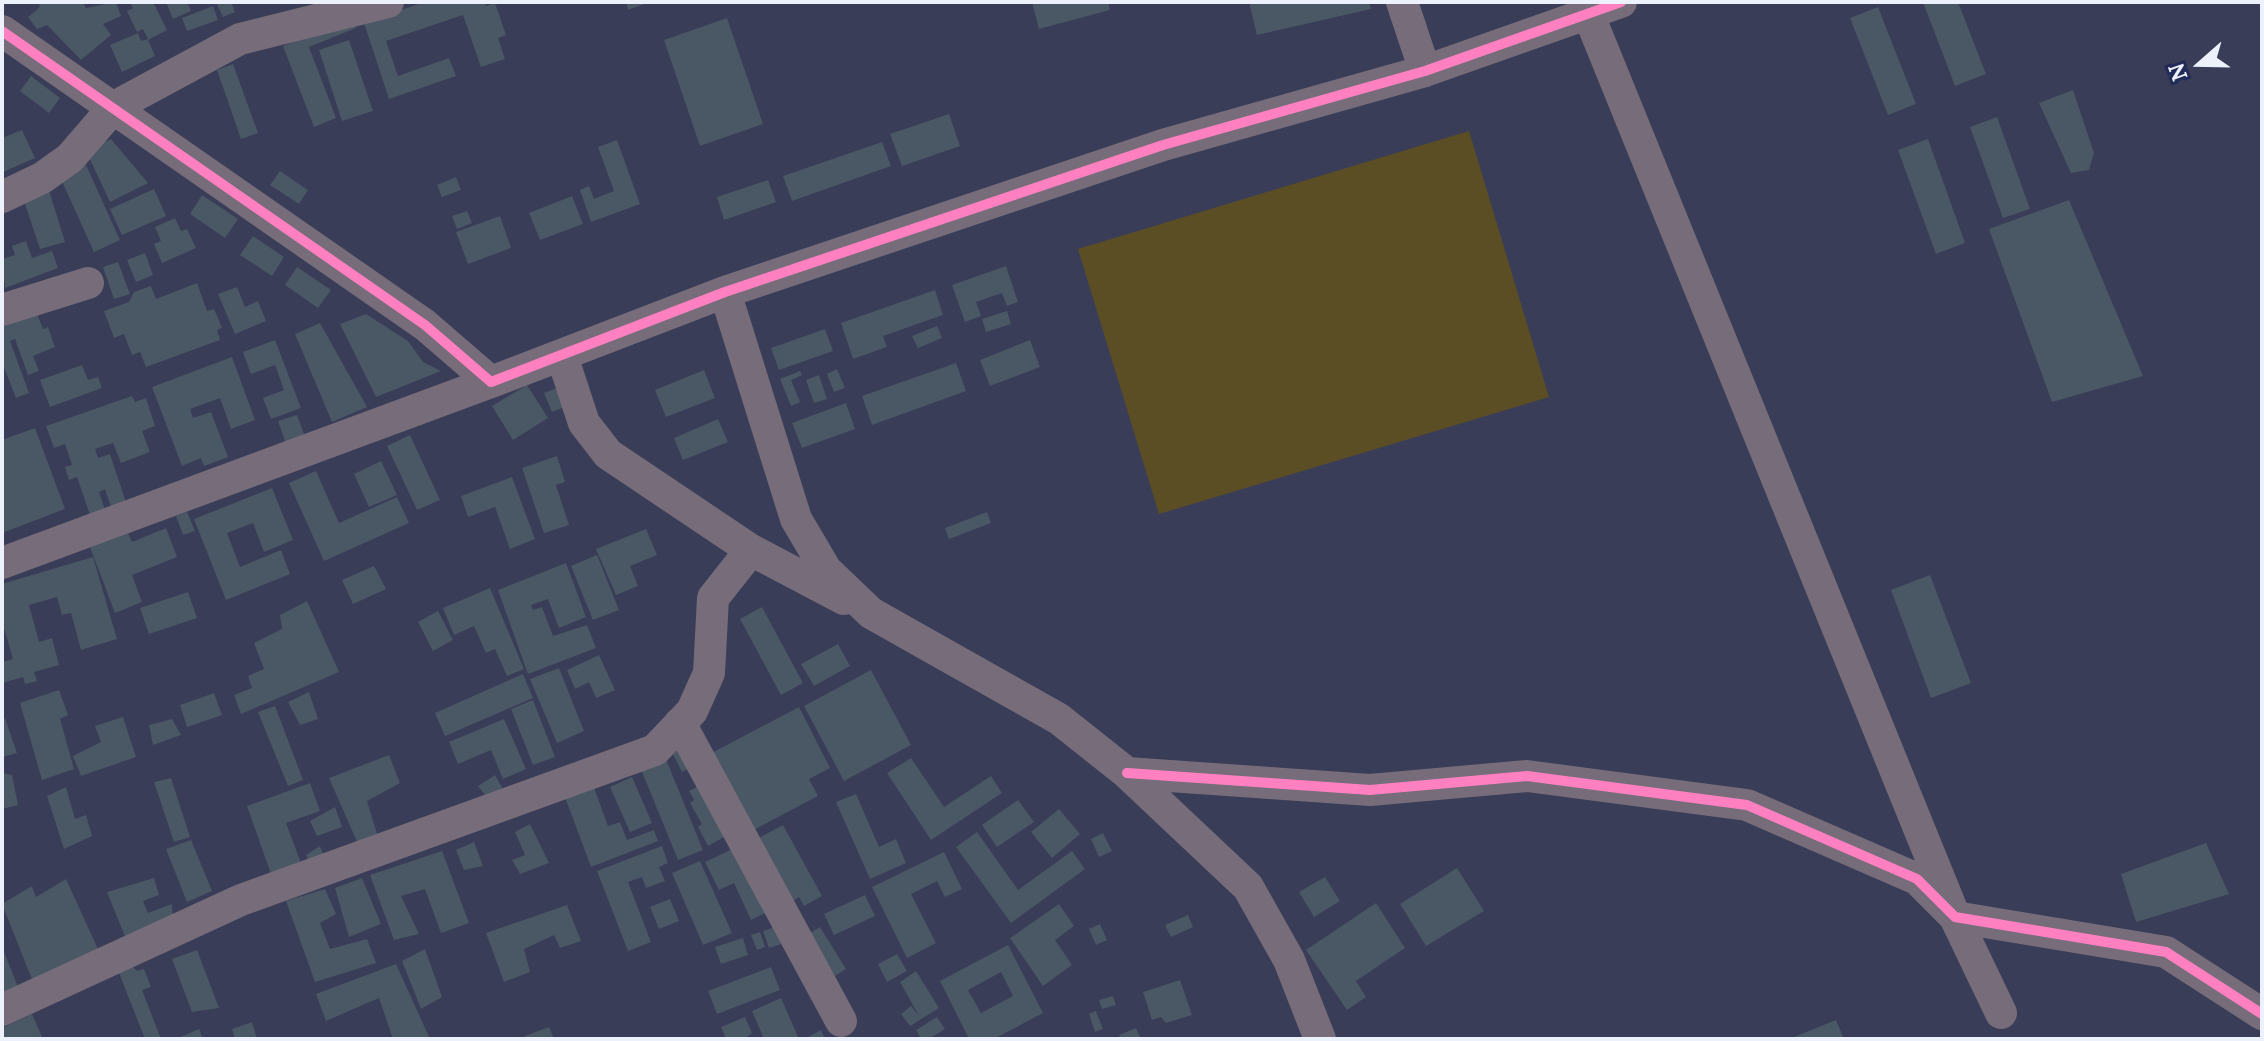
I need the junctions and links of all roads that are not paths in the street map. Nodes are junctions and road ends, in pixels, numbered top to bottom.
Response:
1 (388, 2) edge
2 (1402, 2) edge
3 (1621, 2) edge
4 (1588, 13) junction
5 (2, 31) edge
6 (1425, 71) junction
7 (114, 107) junction
8 (2, 197) edge
9 (88, 283) dead end
10 (725, 292) junction
11 (2, 310) edge
12 (562, 356) junction
13 (491, 382) junction
14 (751, 550) junction
15 (2, 563) edge
16 (871, 613) junction
17 (680, 723) junction
18 (1127, 773) junction
19 (1955, 917) junction
20 (2, 1010) edge
21 (2001, 1013) dead end
22 (2262, 1014) edge
23 (841, 1021) dead end
24 (1320, 1039) edge

1 - 7 street
2 - 6 street
3 - 4 street
4 - 6 street
4 - 19 street
5 - 7 street
6 - 10 street
7 - 8 street
7 - 13 street
9 - 11 street
10 - 12 street
10 - 16 street
12 - 13 street
12 - 14 street
13 - 15 street
14 - 16 street
14 - 17 street
16 - 18 street
17 - 20 street
17 - 23 street
18 - 19 street
18 - 24 street
19 - 21 street
19 - 22 street

